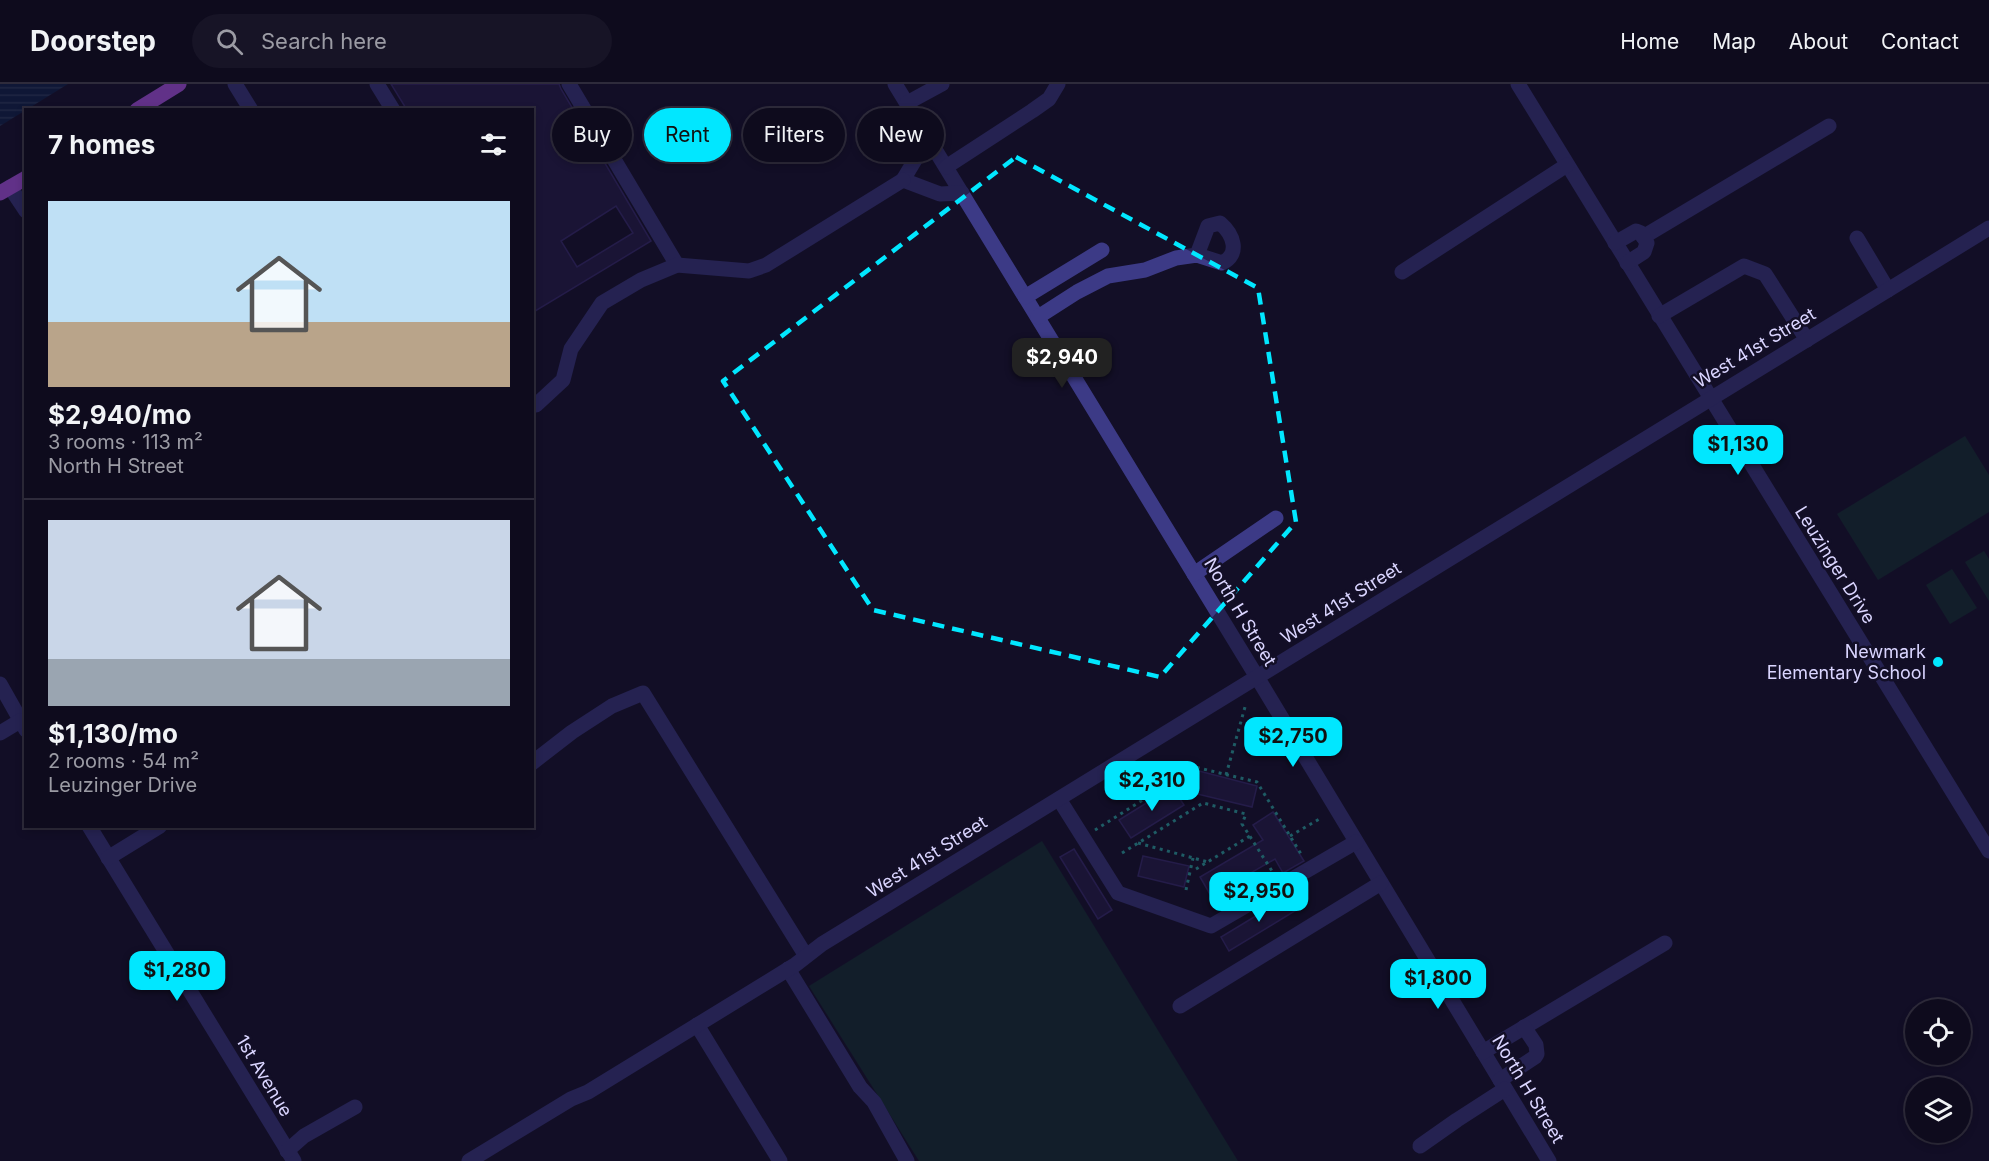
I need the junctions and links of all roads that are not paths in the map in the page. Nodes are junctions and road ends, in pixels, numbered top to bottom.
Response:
1 (179, 84) edge
2 (235, 84) edge
3 (377, 84) edge
4 (569, 84) edge
5 (896, 84) edge
6 (942, 84) edge
7 (1058, 84) edge
8 (1518, 84) edge
9 (907, 103) junction
10 (141, 108) edge
11 (250, 108) edge
12 (392, 108) edge
13 (910, 108) edge
14 (1829, 126) dead end
15 (914, 162) edge
16 (943, 162) edge
17 (1567, 165) junction
18 (946, 167) junction
19 (24, 179) edge
20 (903, 180) junction
21 (5, 190) edge
22 (962, 192) junction
23 (24, 209) edge
24 (1989, 228) edge
25 (1643, 237) junction
26 (1857, 238) dead end
27 (1615, 243) junction
28 (1102, 250) dead end
29 (1197, 255) dead end
30 (1627, 263) junction
31 (677, 265) junction
32 (1402, 272) dead end
33 (1888, 290) junction
34 (1025, 297) junction
35 (1659, 316) junction
36 (1038, 317) junction
37 (1806, 340) junction
38 (1710, 399) junction
39 (536, 405) dead end
40 (1276, 518) dead end
41 (1194, 574) junction
42 (1257, 677) junction
43 (0, 684) edge
44 (23, 725) edge
45 (0, 733) edge
46 (534, 761) edge
47 (1059, 799) junction
48 (90, 828) edge
49 (157, 828) edge
50 (1984, 832) edge
51 (1356, 842) junction
52 (1989, 851) edge
53 (108, 858) junction
54 (1381, 883) junction
55 (1665, 943) dead end
56 (806, 956) junction
57 (788, 969) junction
58 (1180, 1006) dead end
59 (697, 1025) junction
60 (1524, 1027) junction
61 (1483, 1052) junction
62 (1503, 1085) junction
63 (355, 1107) dead end
64 (1420, 1146) dead end
65 (290, 1156) edge
66 (469, 1161) edge
67 (780, 1161) edge
68 (907, 1161) edge
69 (1549, 1161) edge

1 - 10 main road
2 - 11 street
3 - 12 street
4 - 31 street
5 - 9 street, North H Street
6 - 9 street
7 - 18 street
8 - 17 street, Leuzinger Drive
9 - 13 street, North H Street
14 - 25 street
15 - 20 street
16 - 18 street, North H Street
17 - 27 street, Leuzinger Drive
17 - 32 street
18 - 22 street, North H Street
19 - 21 main road
20 - 22 street
20 - 31 street
21 - 23 street
22 - 34 street, North H Street
24 - 33 street, West 41st Street
25 - 27 street
25 - 30 street
26 - 33 street
27 - 30 street, Leuzinger Drive
28 - 34 street
29 - 36 street
30 - 35 street, Leuzinger Drive
31 - 39 street
33 - 37 street, West 41st Street
34 - 36 street, North H Street
35 - 37 street
35 - 38 street, Leuzinger Drive
36 - 41 street, North H Street
37 - 38 street, West 41st Street
38 - 42 street, West 41st Street
38 - 50 street, Leuzinger Drive
40 - 41 street
41 - 42 street, North H Street
42 - 47 street, West 41st Street
42 - 51 street, North H Street
43 - 44 street
44 - 45 street
46 - 56 street
47 - 51 street
47 - 56 street, West 41st Street
48 - 53 street, 1st Avenue
49 - 53 street
50 - 52 street, Leuzinger Drive
51 - 54 street, North H Street
53 - 65 street, 1st Avenue
54 - 58 street
54 - 61 street, North H Street
55 - 60 street
56 - 57 street, West 41st Street
57 - 59 street, West 41st Street
57 - 68 street
59 - 66 street, West 41st Street
59 - 67 street
60 - 61 street
60 - 62 street
61 - 62 street, North H Street
62 - 64 street
62 - 69 street, North H Street
63 - 65 street

